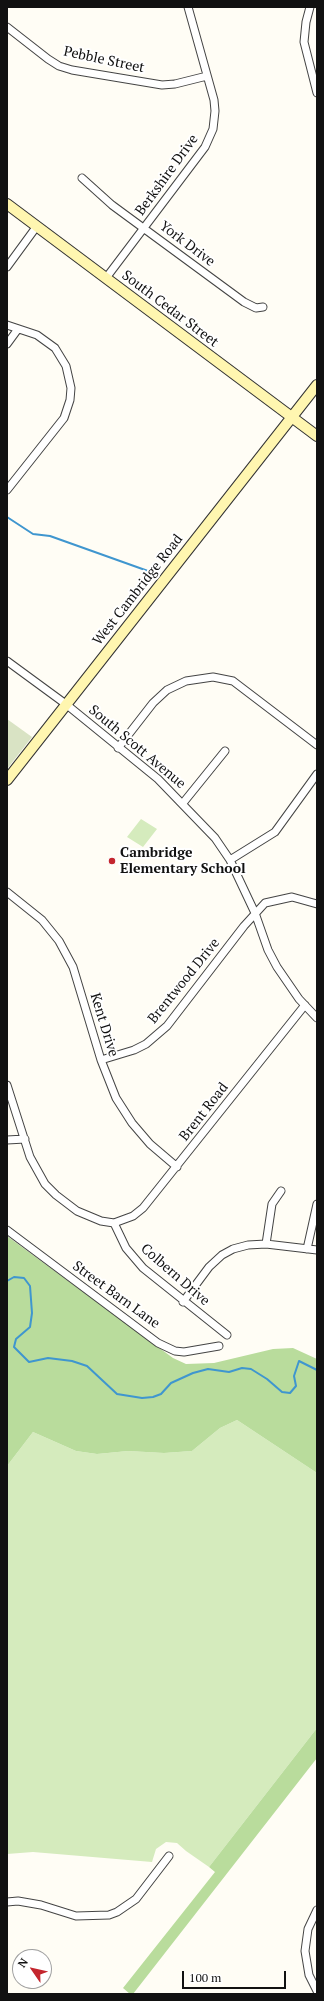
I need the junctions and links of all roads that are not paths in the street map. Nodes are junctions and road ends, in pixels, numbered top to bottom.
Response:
1 (188, 7) edge
2 (310, 7) edge
3 (7, 27) edge
4 (207, 76) junction
5 (317, 93) edge
6 (82, 178) dead end
7 (7, 204) edge
8 (37, 226) junction
9 (144, 228) junction
10 (7, 267) edge
11 (106, 278) junction
12 (263, 307) dead end
13 (7, 325) edge
14 (18, 329) junction
15 (7, 344) edge
16 (317, 385) edge
17 (292, 417) junction
18 (317, 436) edge
19 (7, 490) edge
20 (7, 661) edge
21 (66, 704) junction
22 (317, 745) edge
23 (118, 748) junction
24 (225, 751) dead end
25 (317, 774) edge
26 (7, 780) edge
27 (183, 803) junction
28 (230, 860) junction
29 (7, 892) edge
30 (317, 904) edge
31 (255, 913) junction
32 (304, 1005) junction
33 (317, 1018) edge
34 (101, 1060) junction
35 (7, 1086) edge
36 (25, 1139) junction
37 (7, 1140) edge
38 (177, 1167) junction
39 (281, 1192) dead end
40 (317, 1204) edge
41 (114, 1223) junction
42 (7, 1230) edge
43 (266, 1244) junction
44 (307, 1249) junction
45 (317, 1250) edge
46 (183, 1302) junction
47 (227, 1335) dead end
48 (219, 1346) dead end
49 (169, 1856) dead end
50 (7, 1902) edge
51 (317, 1910) edge
52 (317, 1992) edge

1 - 4 street, Berkshire Drive
2 - 5 street
3 - 4 street, Pebble Street
4 - 9 street, Berkshire Drive
6 - 9 street, York Drive
7 - 8 street, South Cedar Street
8 - 10 street
8 - 11 street, South Cedar Street
9 - 11 street, Berkshire Drive
9 - 12 street, York Drive
11 - 17 street, South Cedar Street
13 - 14 street
14 - 15 street
14 - 19 street
16 - 17 street, West Cambridge Road
17 - 18 street, South Cedar Street
17 - 21 street, West Cambridge Road
20 - 21 street, South Scott Avenue
21 - 23 street, South Scott Avenue
21 - 26 street, West Cambridge Road
22 - 23 street
23 - 27 street, South Scott Avenue
24 - 27 street
25 - 28 street
27 - 28 street, South Scott Avenue
28 - 31 street, South Scott Avenue
29 - 34 street, Kent Drive
30 - 31 street, Brentwood Drive
31 - 32 street
31 - 34 street, Brentwood Drive
32 - 33 street
32 - 38 street, Brent Road
34 - 38 street, Kent Drive
35 - 36 street
36 - 37 street
36 - 41 street
38 - 41 street, Brent Road
39 - 43 street
40 - 44 street
41 - 46 street, Colbern Drive
42 - 48 street, Street Barn Lane
43 - 44 street
43 - 46 street
44 - 45 street
46 - 47 street, Colbern Drive
49 - 50 street
51 - 52 street

